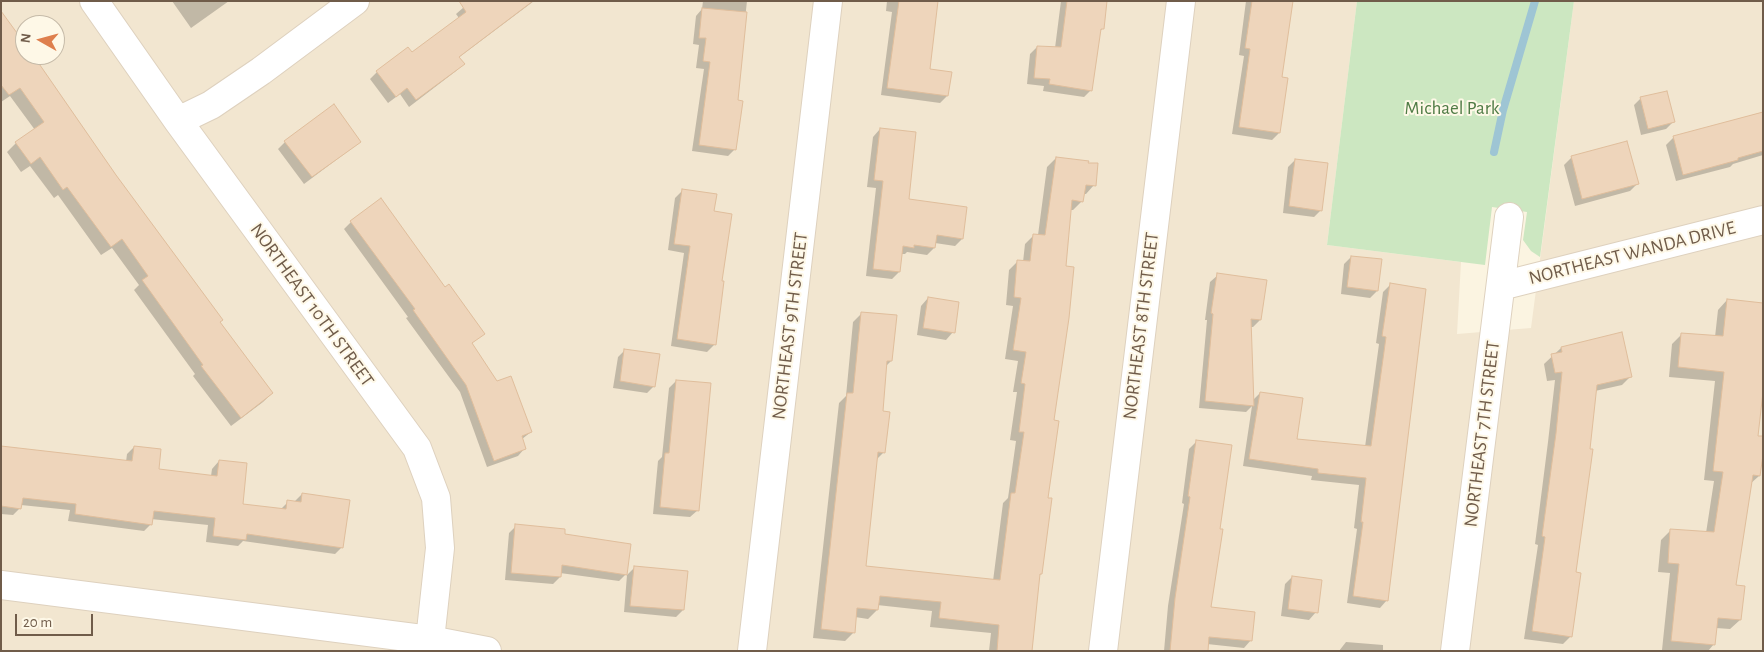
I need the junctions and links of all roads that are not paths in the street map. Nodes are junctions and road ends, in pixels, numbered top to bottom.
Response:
1 (94, 1) edge
2 (355, 1) edge
3 (828, 1) edge
4 (1181, 1) edge
5 (178, 121) junction
6 (1509, 217) dead end
7 (1763, 220) edge
8 (1501, 286) junction
9 (1, 585) edge
10 (430, 640) junction
11 (487, 651) edge
12 (752, 651) edge
13 (1103, 651) edge
14 (1455, 651) edge

1 - 5 street, NORTHEAST 10TH STREET
2 - 5 street
3 - 12 street, NORTHEAST 9TH STREET
4 - 13 street, NORTHEAST 8TH STREET
5 - 10 street, NORTHEAST 10TH STREET
6 - 8 street, NORTHEAST 7TH STREET
7 - 8 street, NORTHEAST WANDA DRIVE
8 - 14 street, NORTHEAST 7TH STREET
9 - 10 street
10 - 11 street

